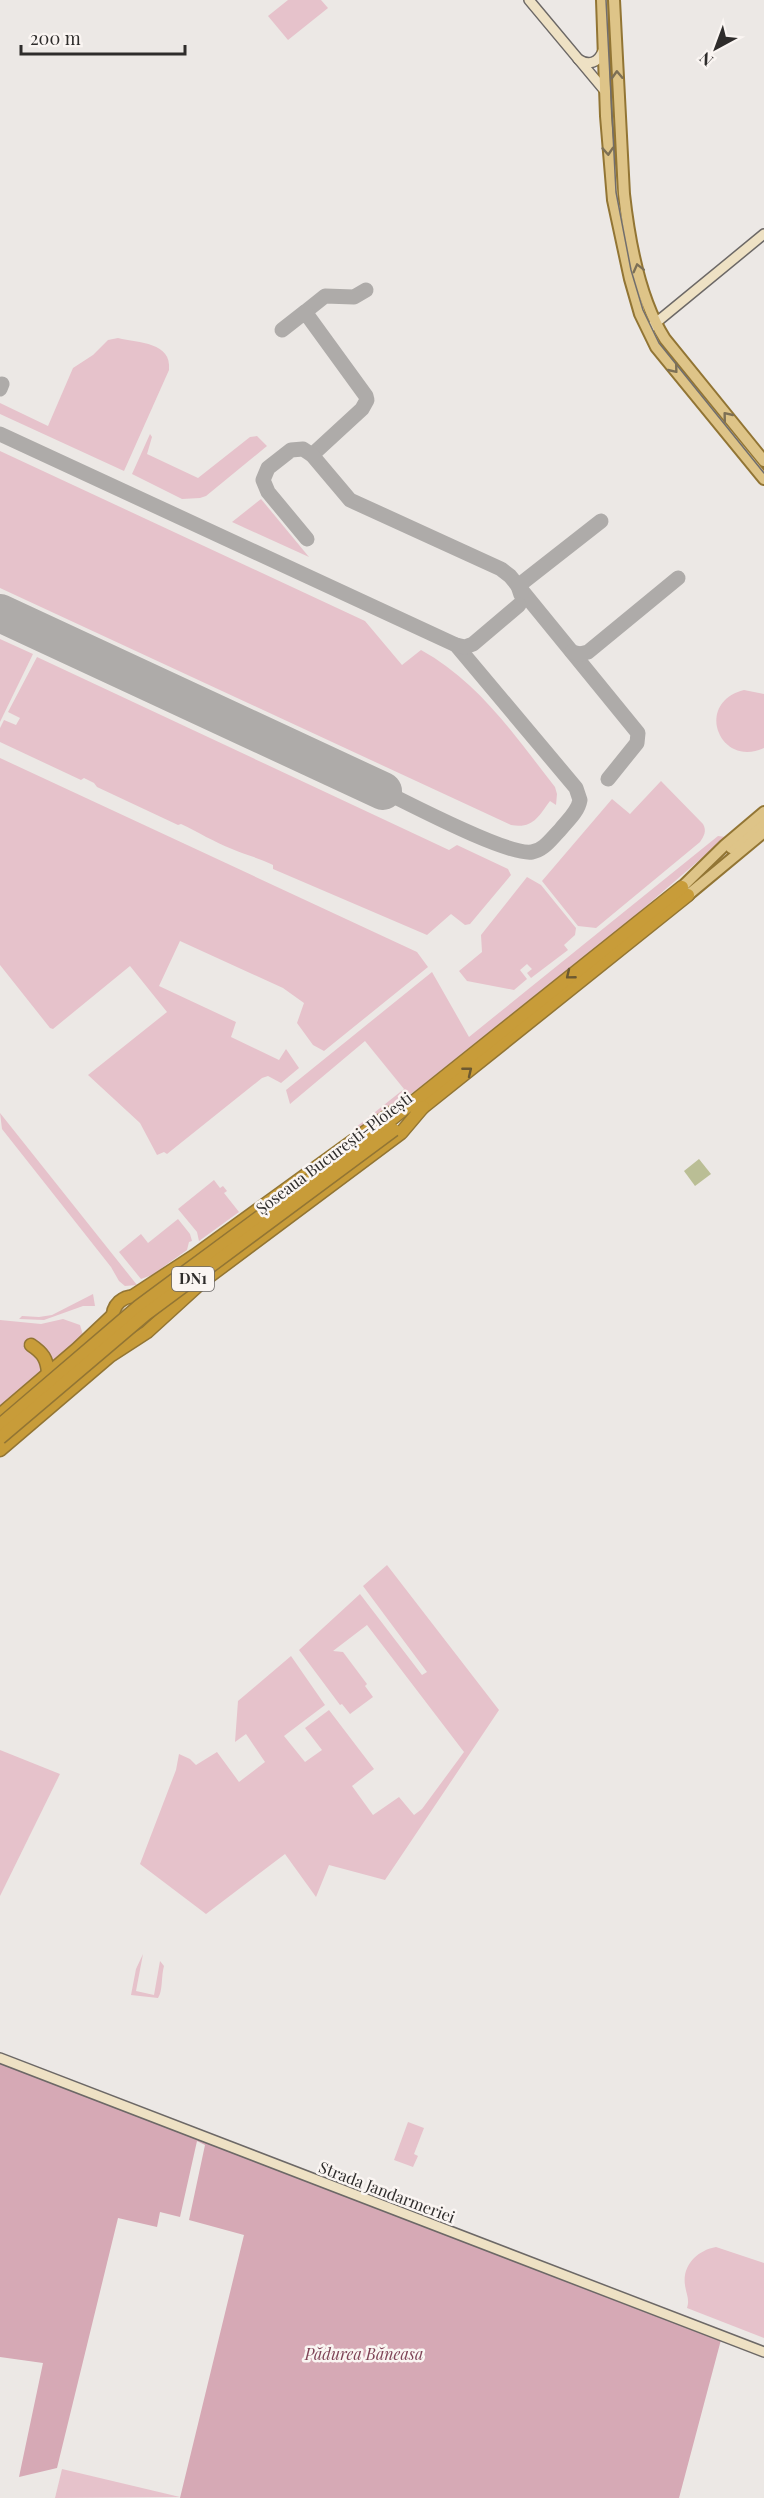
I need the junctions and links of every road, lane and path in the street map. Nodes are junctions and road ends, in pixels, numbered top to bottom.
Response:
1 (529, 0) edge
2 (602, 0) edge
3 (614, 0) edge
4 (603, 51) junction
5 (576, 58) junction
6 (605, 91) junction
7 (764, 234) edge
8 (656, 324) junction
9 (647, 331) junction
10 (764, 461) edge
11 (764, 479) edge
12 (764, 812) edge
13 (764, 822) edge
14 (764, 832) edge
15 (764, 840) edge
16 (685, 891) junction
17 (419, 1103) junction
18 (391, 1126) junction
19 (133, 1296) junction
20 (108, 1316) junction
21 (151, 1327) junction
22 (137, 1336) junction
23 (31, 1346) dead end
24 (48, 1373) junction
25 (0, 1415) edge
26 (0, 1425) edge
27 (0, 1438) edge
28 (0, 1450) edge
29 (0, 2058) edge
30 (764, 2352) edge

1 - 5 street
2 - 4 main road
8 -> 3 main road
4 - 5 street
4 - 6 main road
5 - 6 street
6 -> 9 main road
7 - 8 street
8 - 9 street
10 -> 8 main road
9 -> 11 main road
12 - 16 main road, Șoseaua București-Ploiești
13 - 16 main road, Șoseaua București-Ploiești / DN1
14 - 16 main road, Șoseaua București-Ploiești / DN1
15 - 16 main road, Șoseaua București-Ploiești
16 - 17 highway, Șoseaua București-Ploiești / DN1
17 - 18 highway, Șoseaua București-Ploiești / DN1
17 - 19 highway, DN1
17 - 21 highway, DN1
18 - 26 highway, Șoseaua București-Ploiești / DN1, bridge
18 - 27 highway, Șoseaua București-Ploiești / DN1, bridge
19 - 20 highway, DN1
19 - 21 highway
20 - 22 highway
20 - 24 highway, DN1
21 - 22 highway, DN1
22 - 28 highway, DN1
23 - 24 highway
24 - 25 highway, DN1
29 - 30 street, Strada Jandarmeriei

